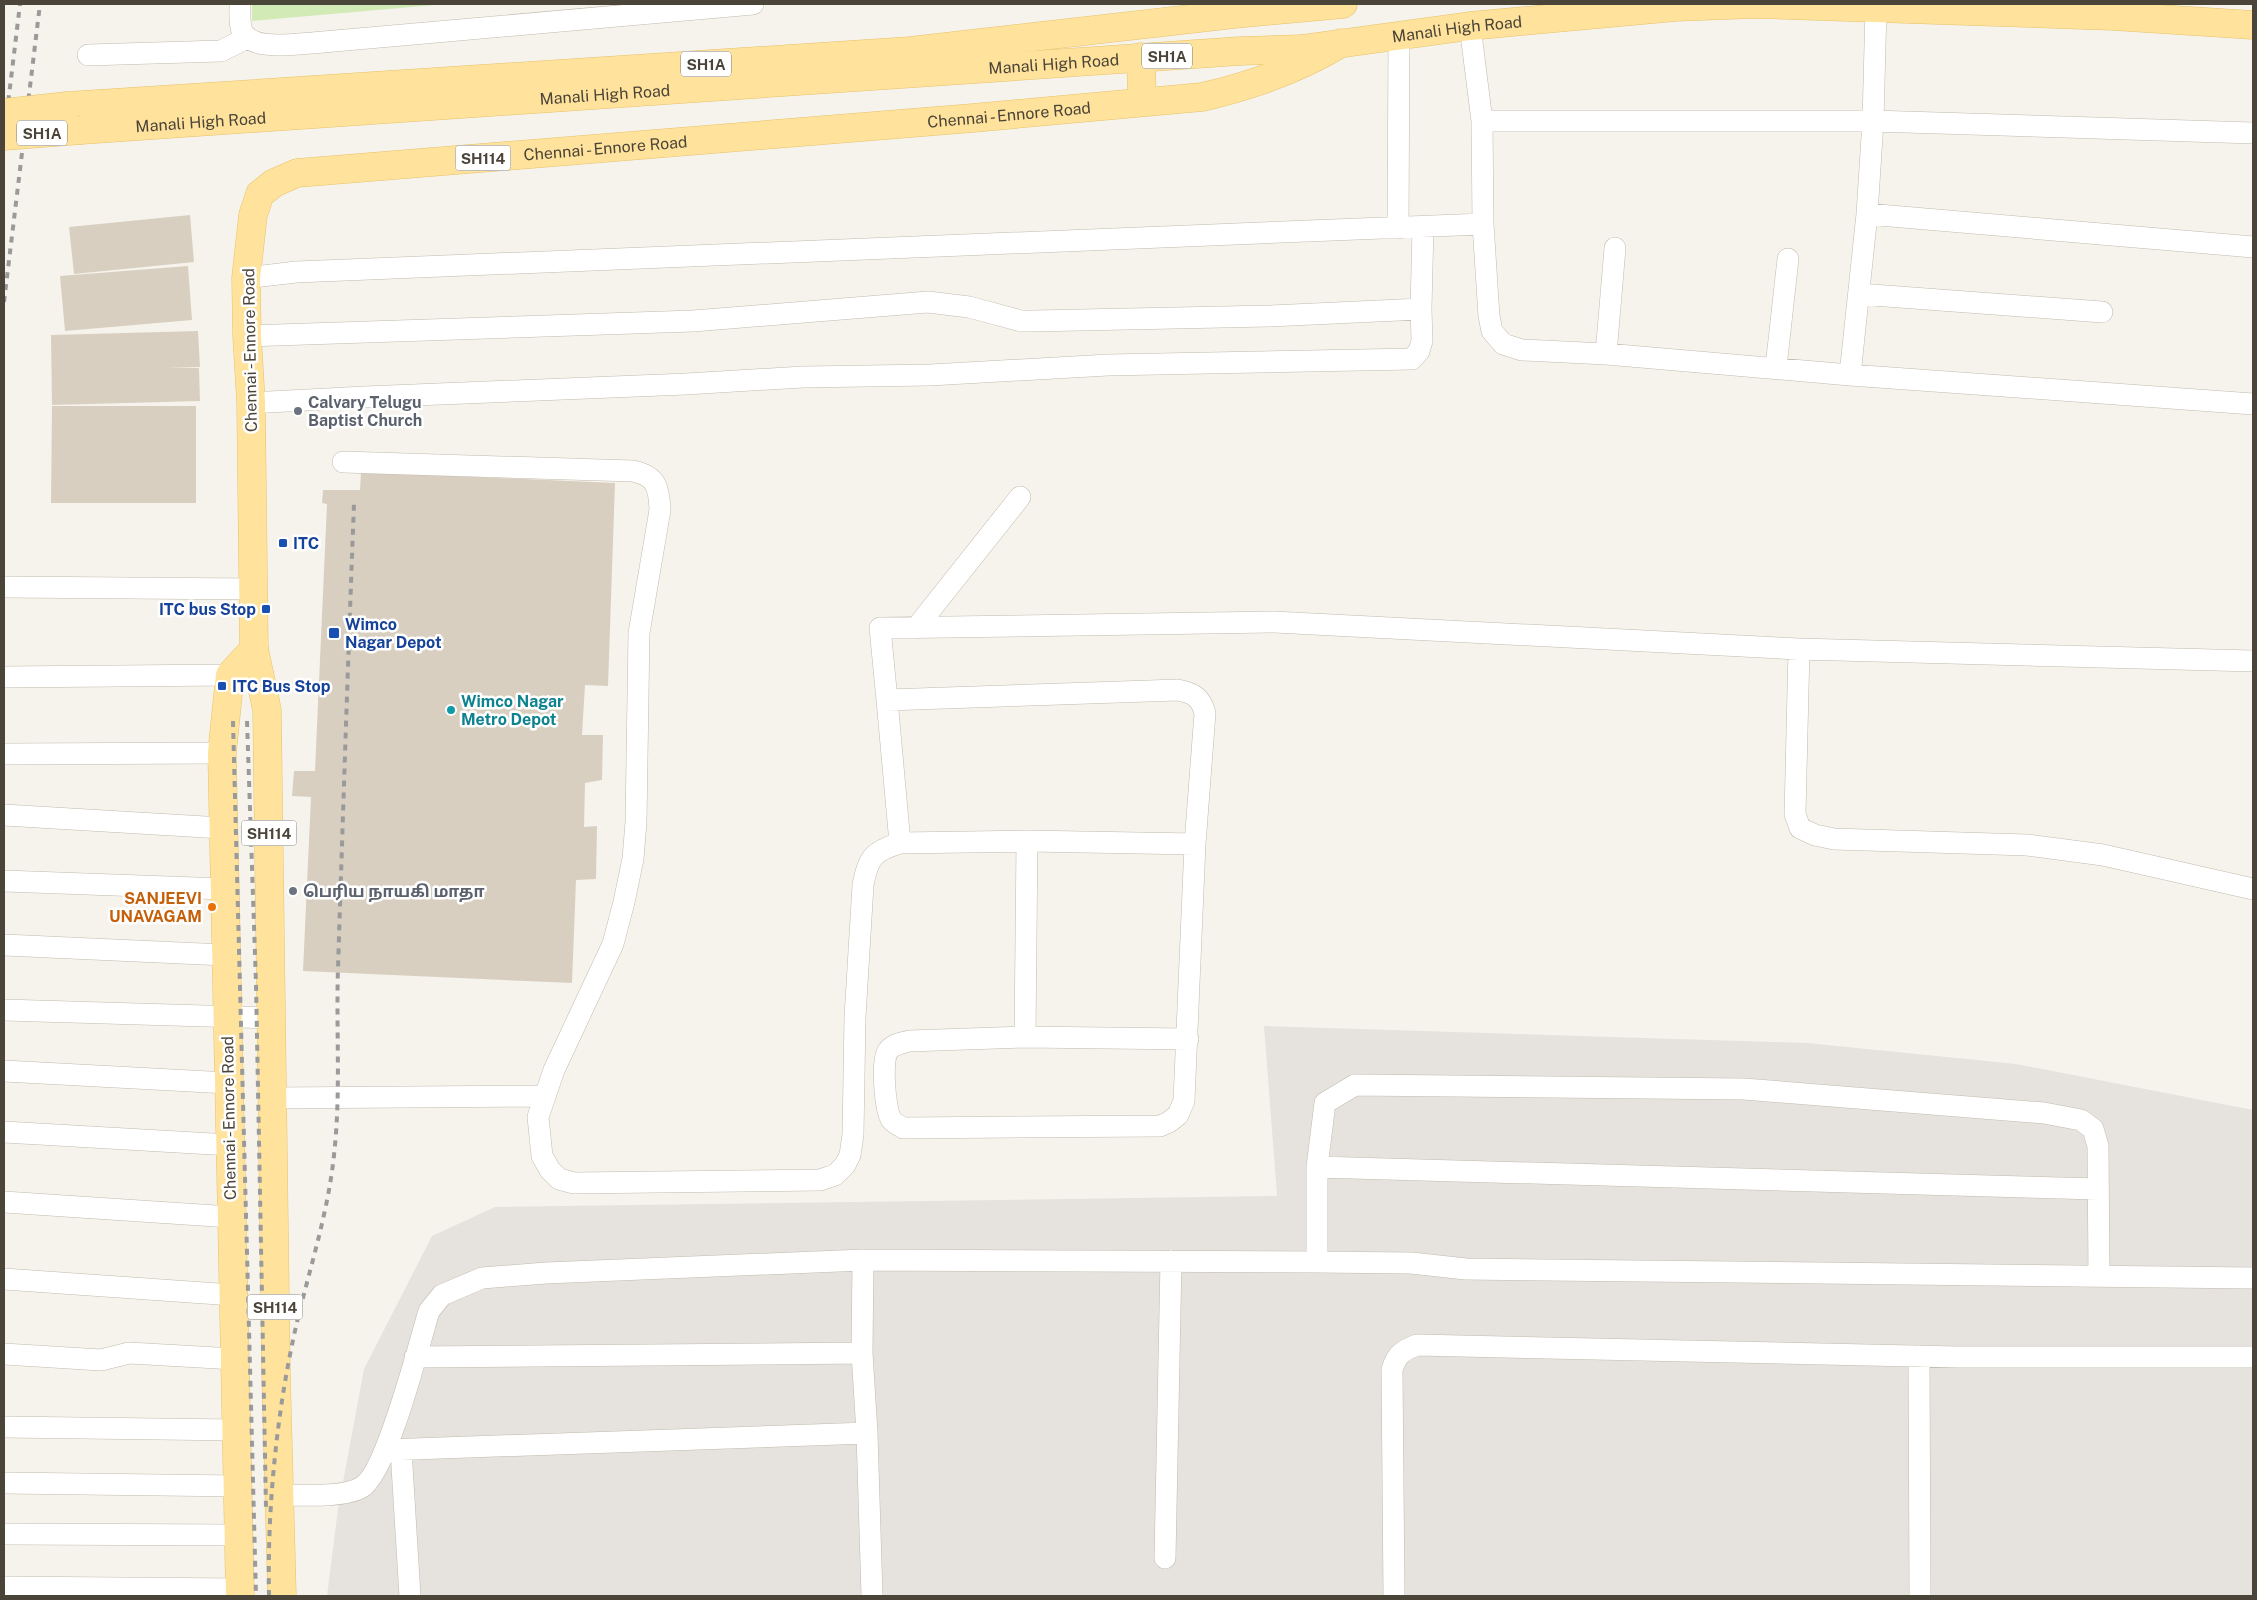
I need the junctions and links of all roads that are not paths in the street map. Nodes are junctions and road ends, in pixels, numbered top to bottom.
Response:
1 (240, 4) edge
2 (752, 4) edge
3 (1341, 4) edge
4 (1876, 8) junction
5 (1224, 11) edge
6 (2253, 25) edge
7 (1470, 26) junction
8 (1399, 35) junction
9 (247, 38) junction
10 (1344, 42) junction
11 (1240, 51) junction
12 (88, 55) dead end
13 (1199, 55) junction
14 (1141, 57) junction
15 (1202, 97) junction
16 (1142, 102) junction
17 (4, 113) edge
18 (1482, 120) junction
19 (1873, 121) junction
20 (2253, 133) edge
21 (4, 136) edge
22 (1867, 214) junction
23 (1483, 224) junction
24 (1423, 227) junction
25 (1398, 228) junction
26 (2253, 246) edge
27 (1615, 248) dead end
28 (1788, 259) dead end
29 (246, 278) junction
30 (1859, 294) junction
31 (1420, 308) junction
32 (2102, 312) dead end
33 (247, 336) junction
34 (1606, 354) junction
35 (1776, 367) junction
36 (1850, 375) junction
37 (251, 403) junction
38 (2253, 404) edge
39 (343, 462) dead end
40 (1020, 497) dead end
41 (4, 587) edge
42 (253, 589) junction
43 (916, 628) junction
44 (254, 649) junction
45 (1799, 649) junction
46 (2253, 661) edge
47 (230, 675) junction
48 (4, 677) edge
49 (887, 700) junction
50 (222, 752) junction
51 (4, 754) edge
52 (4, 815) edge
53 (222, 828) junction
54 (1026, 841) junction
55 (900, 843) junction
56 (1195, 844) junction
57 (4, 881) edge
58 (224, 889) junction
59 (2253, 889) edge
60 (4, 945) edge
61 (225, 955) junction
62 (4, 1010) edge
63 (227, 1016) junction
64 (271, 1018) junction
65 (1025, 1037) junction
66 (1188, 1039) junction
67 (4, 1071) edge
68 (228, 1083) junction
69 (544, 1096) junction
70 (272, 1098) junction
71 (4, 1132) edge
72 (230, 1144) junction
73 (1317, 1167) junction
74 (2098, 1189) junction
75 (4, 1202) edge
76 (232, 1218) junction
77 (863, 1260) junction
78 (1171, 1261) junction
79 (1317, 1262) junction
80 (2099, 1276) junction
81 (2253, 1278) edge
82 (4, 1279) edge
83 (233, 1295) junction
84 (862, 1353) junction
85 (4, 1354) edge
86 (1919, 1356) junction
87 (415, 1357) junction
88 (2253, 1357) edge
89 (235, 1359) junction
90 (4, 1426) edge
91 (236, 1430) junction
92 (867, 1433) junction
93 (394, 1450) junction
94 (4, 1483) edge
95 (238, 1486) junction
96 (280, 1495) junction
97 (4, 1534) edge
98 (239, 1535) junction
99 (1165, 1558) dead end
100 (4, 1587) edge
101 (240, 1593) edge
102 (282, 1596) edge
103 (410, 1596) edge
104 (872, 1596) edge
105 (1394, 1596) edge
106 (1920, 1596) edge

1 - 9 street
2 - 9 street
3 - 5 main road, Manali High Road / SH1A
3 - 10 main road
4 - 6 main road, Manali High Road / SH1A
4 - 7 main road, Manali High Road / SH1A
4 - 19 street
5 - 11 main road
5 - 17 main road, Manali High Road / SH1A, bridge
7 - 8 main road, Manali High Road / SH1A
7 - 18 street
8 - 10 main road, Manali High Road / SH1A
8 - 25 street
9 - 12 street
10 - 11 main road, Manali High Road / SH1A
10 - 15 main road, Chennai - Ennore Road
11 - 13 main road, Manali High Road / SH1A
13 - 14 main road, Manali High Road / SH1A
13 - 15 main road
14 - 16 main road
14 - 21 main road, Manali High Road / SH1A, bridge
15 - 16 main road, Chennai - Ennore Road / SH114
16 - 29 main road, Chennai - Ennore Road / SH114
18 - 19 street
18 - 23 street
19 - 20 street
19 - 22 street
22 - 26 street
22 - 30 street
23 - 24 street
23 - 34 street
24 - 25 street
24 - 31 street
25 - 29 street
27 - 34 street
28 - 35 street
29 - 33 main road, Chennai - Ennore Road / SH114
30 - 32 street
30 - 36 street
31 - 33 street
31 - 37 street
33 - 37 main road, Chennai - Ennore Road / SH114
34 - 35 street
35 - 36 street
36 - 38 street
37 - 42 main road, Chennai - Ennore Road / SH114
39 - 69 street
40 - 43 street
41 - 42 street
42 - 44 main road, Chennai - Ennore Road / SH114
43 - 45 street
43 - 49 street
44 - 47 main road
44 - 64 main road, Chennai - Ennore Road / SH114
45 - 46 street
45 - 59 street
47 - 48 street
47 - 50 main road, Chennai - Ennore Road / SH114
49 - 55 street
49 - 56 street
50 - 51 street
50 - 53 main road, Chennai - Ennore Road / SH114
52 - 53 street
53 - 58 main road, Chennai - Ennore Road / SH114
54 - 55 street
54 - 56 street
54 - 65 street
55 - 69 street
56 - 66 street
57 - 58 street
58 - 61 main road, Chennai - Ennore Road / SH114
60 - 61 street
61 - 63 main road, Chennai - Ennore Road / SH114
62 - 63 street
63 - 64 street
63 - 68 main road, Chennai - Ennore Road / SH114
64 - 70 main road, Chennai - Ennore Road / SH114
65 - 66 street
65 - 66 street
67 - 68 street
68 - 72 main road, Chennai - Ennore Road / SH114
69 - 70 street
70 - 96 main road, Chennai - Ennore Road / SH114
71 - 72 street
72 - 76 main road, Chennai - Ennore Road / SH114
73 - 74 street
73 - 74 street
73 - 79 street
74 - 80 street
75 - 76 street
76 - 83 main road, Chennai - Ennore Road / SH114
77 - 78 street
77 - 84 street
77 - 87 street
78 - 79 street
78 - 99 street
79 - 80 street
80 - 81 street
82 - 83 street
83 - 89 main road, Chennai - Ennore Road / SH114
84 - 87 street
84 - 92 street
85 - 89 street
86 - 88 street
86 - 105 street
86 - 106 street
87 - 93 street
89 - 91 main road, Chennai - Ennore Road / SH114
90 - 91 street
91 - 95 main road, Chennai - Ennore Road / SH114
92 - 93 street
92 - 104 street
93 - 96 street
93 - 103 street
94 - 95 street
95 - 98 main road, Chennai - Ennore Road / SH114
96 - 102 main road, Chennai - Ennore Road / SH114
97 - 98 street
98 - 101 main road, Chennai - Ennore Road / SH114
100 - 101 street

